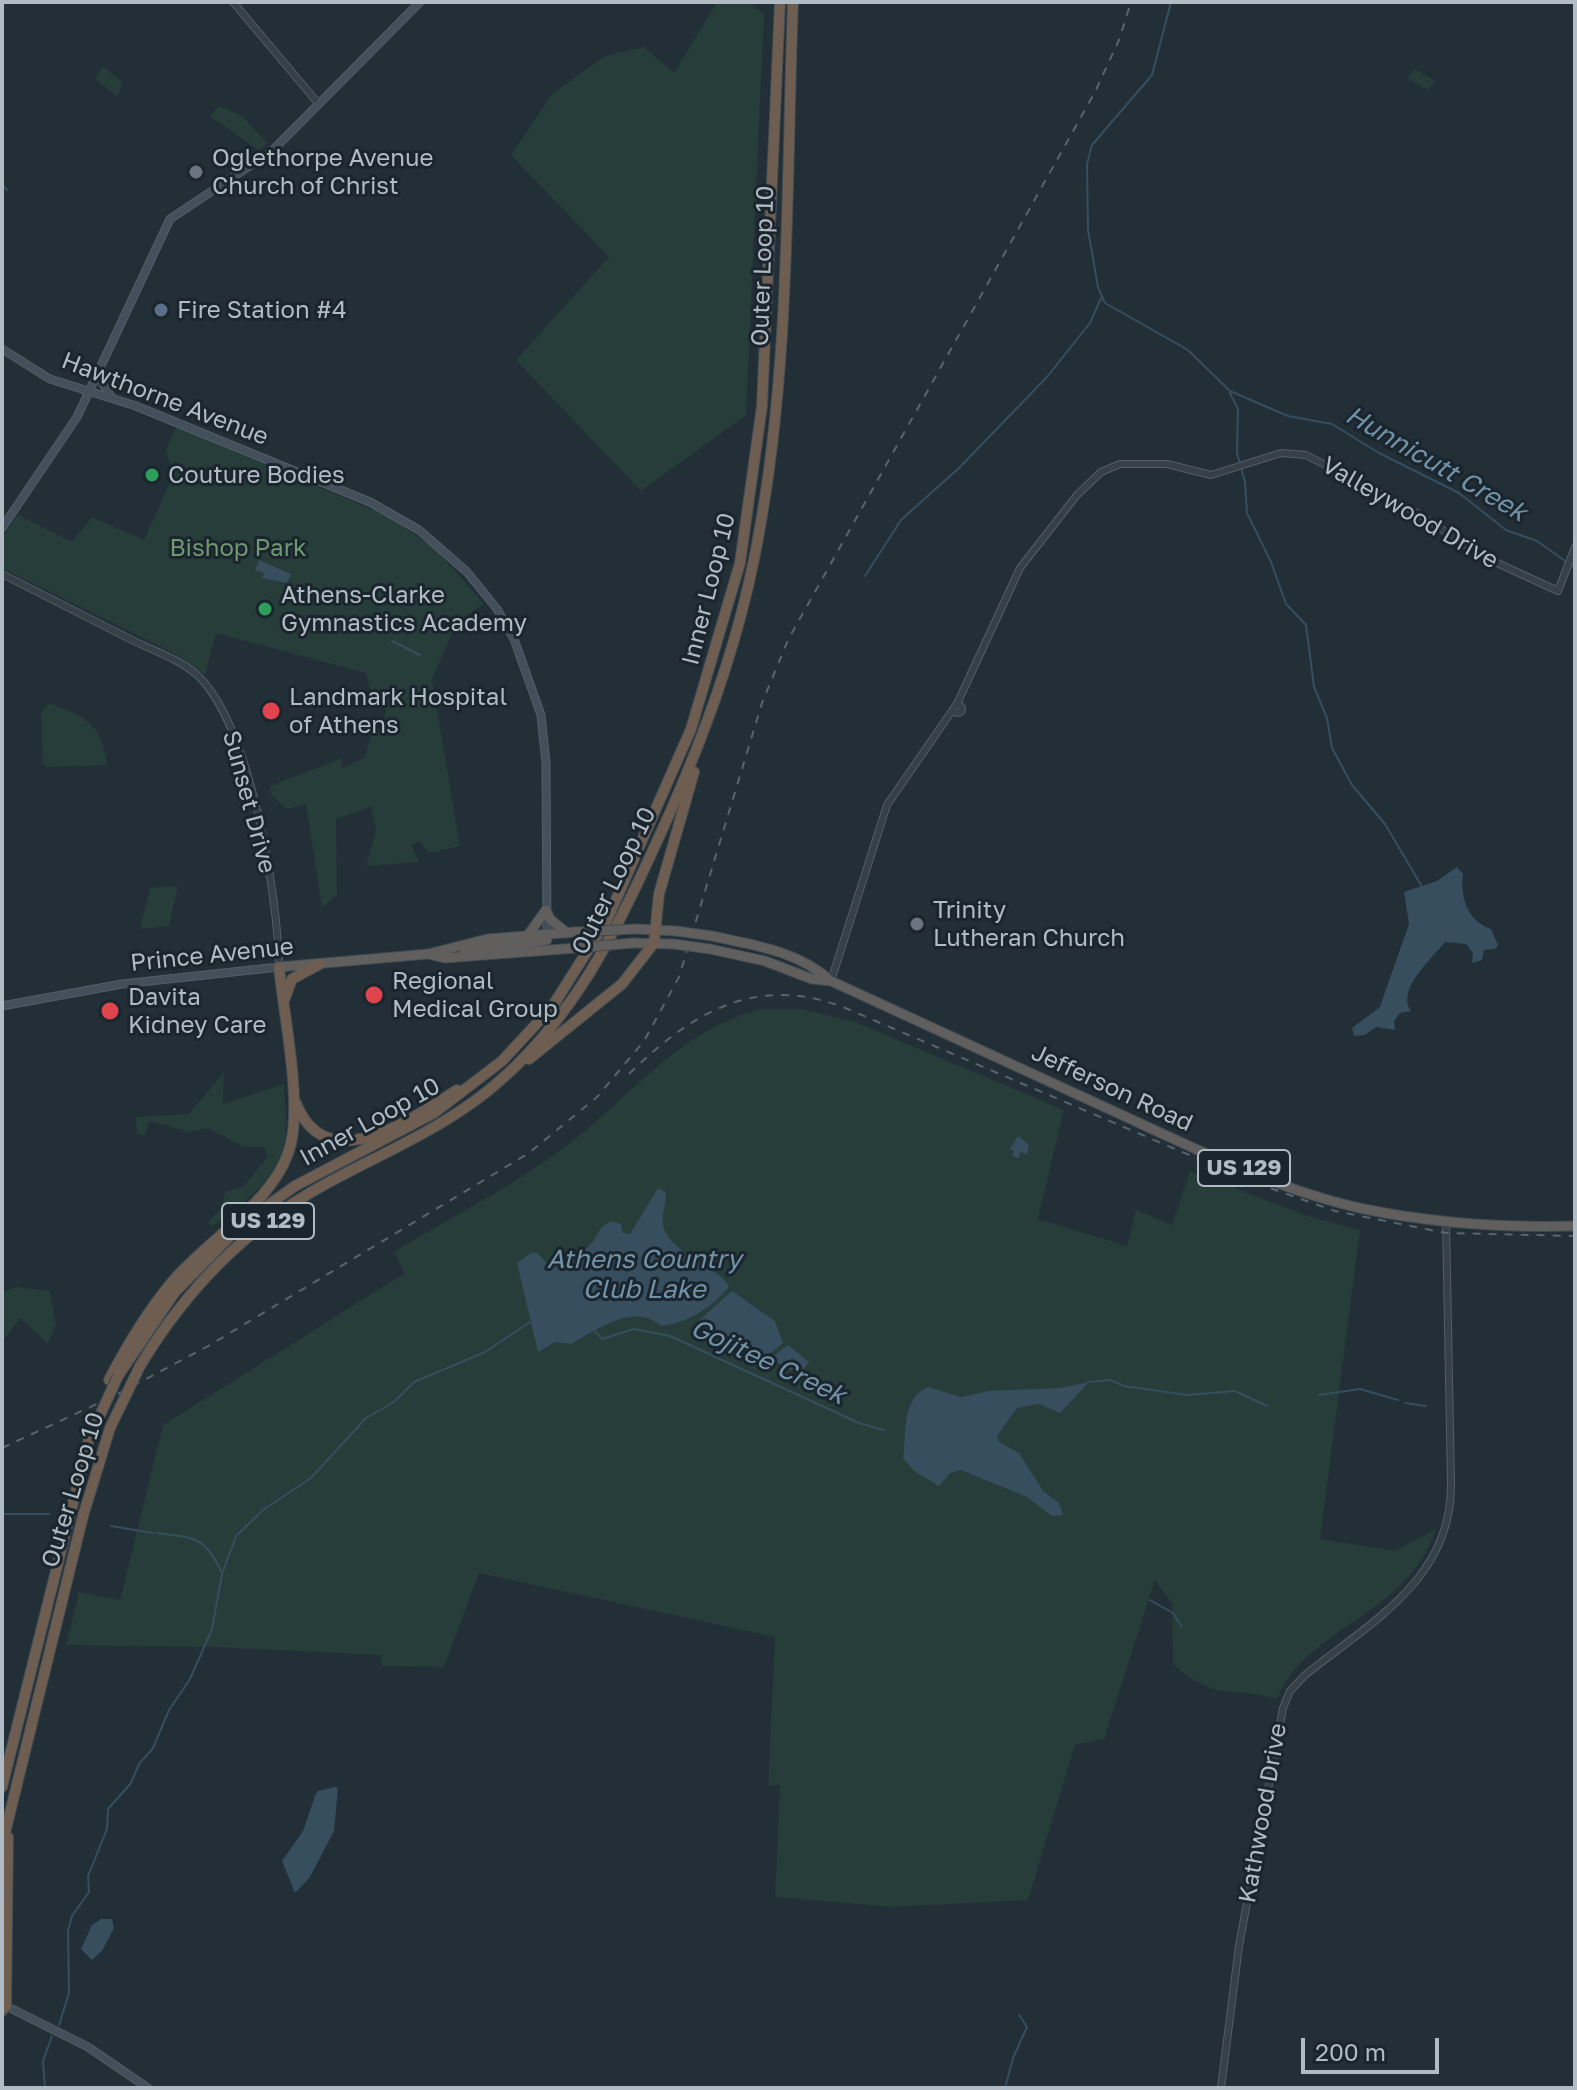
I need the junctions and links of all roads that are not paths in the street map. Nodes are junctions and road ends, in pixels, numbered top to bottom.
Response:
1 (233, 2) edge
2 (420, 2) edge
3 (780, 2) edge
4 (793, 2) edge
5 (317, 102) junction
6 (2, 349) edge
7 (96, 373) junction
8 (87, 392) junction
9 (113, 399) junction
10 (2, 528) edge
11 (1575, 547) edge
12 (2, 574) edge
13 (706, 727) junction
14 (546, 910) junction
15 (611, 930) joint
16 (657, 930) junction
17 (571, 933) junction
18 (528, 935) junction
19 (547, 941) junction
20 (654, 943) junction
21 (601, 946) joint
22 (428, 954) junction
23 (320, 964) junction
24 (279, 967) junction
25 (831, 981) junction
26 (2, 1006) edge
27 (282, 1008) junction
28 (520, 1044) junction
29 (501, 1080) junction
30 (292, 1091) junction
31 (1446, 1221) junction
32 (1575, 1226) edge
33 (113, 1378) junction
34 (2, 1787) edge
35 (15, 1792) junction
36 (2, 1845) edge
37 (3, 2007) edge
38 (148, 2088) edge
39 (1221, 2088) edge

1 - 5 street
2 - 5 main road
3 - 28 highway, Inner Loop 10
4 - 13 highway, Outer Loop 10
5 - 7 main road
6 - 8 main road, Hawthorne Avenue
7 - 8 main road
7 - 9 main road
8 - 9 main road, Hawthorne Avenue
8 - 10 main road
9 - 14 main road, Hawthorne Avenue
11 - 25 street, Valleywood Drive
12 - 24 street, Sunset Drive
13 - 16 highway
13 - 29 highway, Outer Loop 10
14 - 17 highway
14 - 18 highway
14 - 19 main road, Hawthorne Avenue
15 - 16 highway, Jefferson Road / US 129, bridge
15 - 17 highway, Prince Avenue / US 129, bridge
16 - 20 highway
16 - 25 highway, Jefferson Road / US 129, bridge
17 - 19 highway, Prince Avenue / US 129
18 - 19 highway, Prince Avenue / US 129
18 - 22 highway, Prince Avenue / US 129
19 - 21 highway, Prince Avenue, bridge
19 - 22 highway, Prince Avenue
20 - 21 highway, Jefferson Road, bridge
20 - 25 highway, Jefferson Road / US 129, bridge
20 - 29 highway, US 129
22 - 23 highway, Prince Avenue / US 129
23 - 24 highway, Prince Avenue / US 129
23 - 27 highway
24 - 26 main road, Prince Avenue
24 - 27 highway, US 129
25 - 31 highway, Jefferson Road / US 129
27 - 30 highway, US 129
28 - 30 highway
28 - 33 highway, Inner Loop 10
29 - 35 highway, Outer Loop 10 / US 129, bridge
30 - 33 highway, US 129
31 - 32 highway, Jefferson Road / US 129
31 - 39 street, Kathwood Drive
33 - 34 highway, US 129, bridge
35 - 36 highway, Outer Loop 10 / US 129
35 - 37 highway
37 - 38 main road

